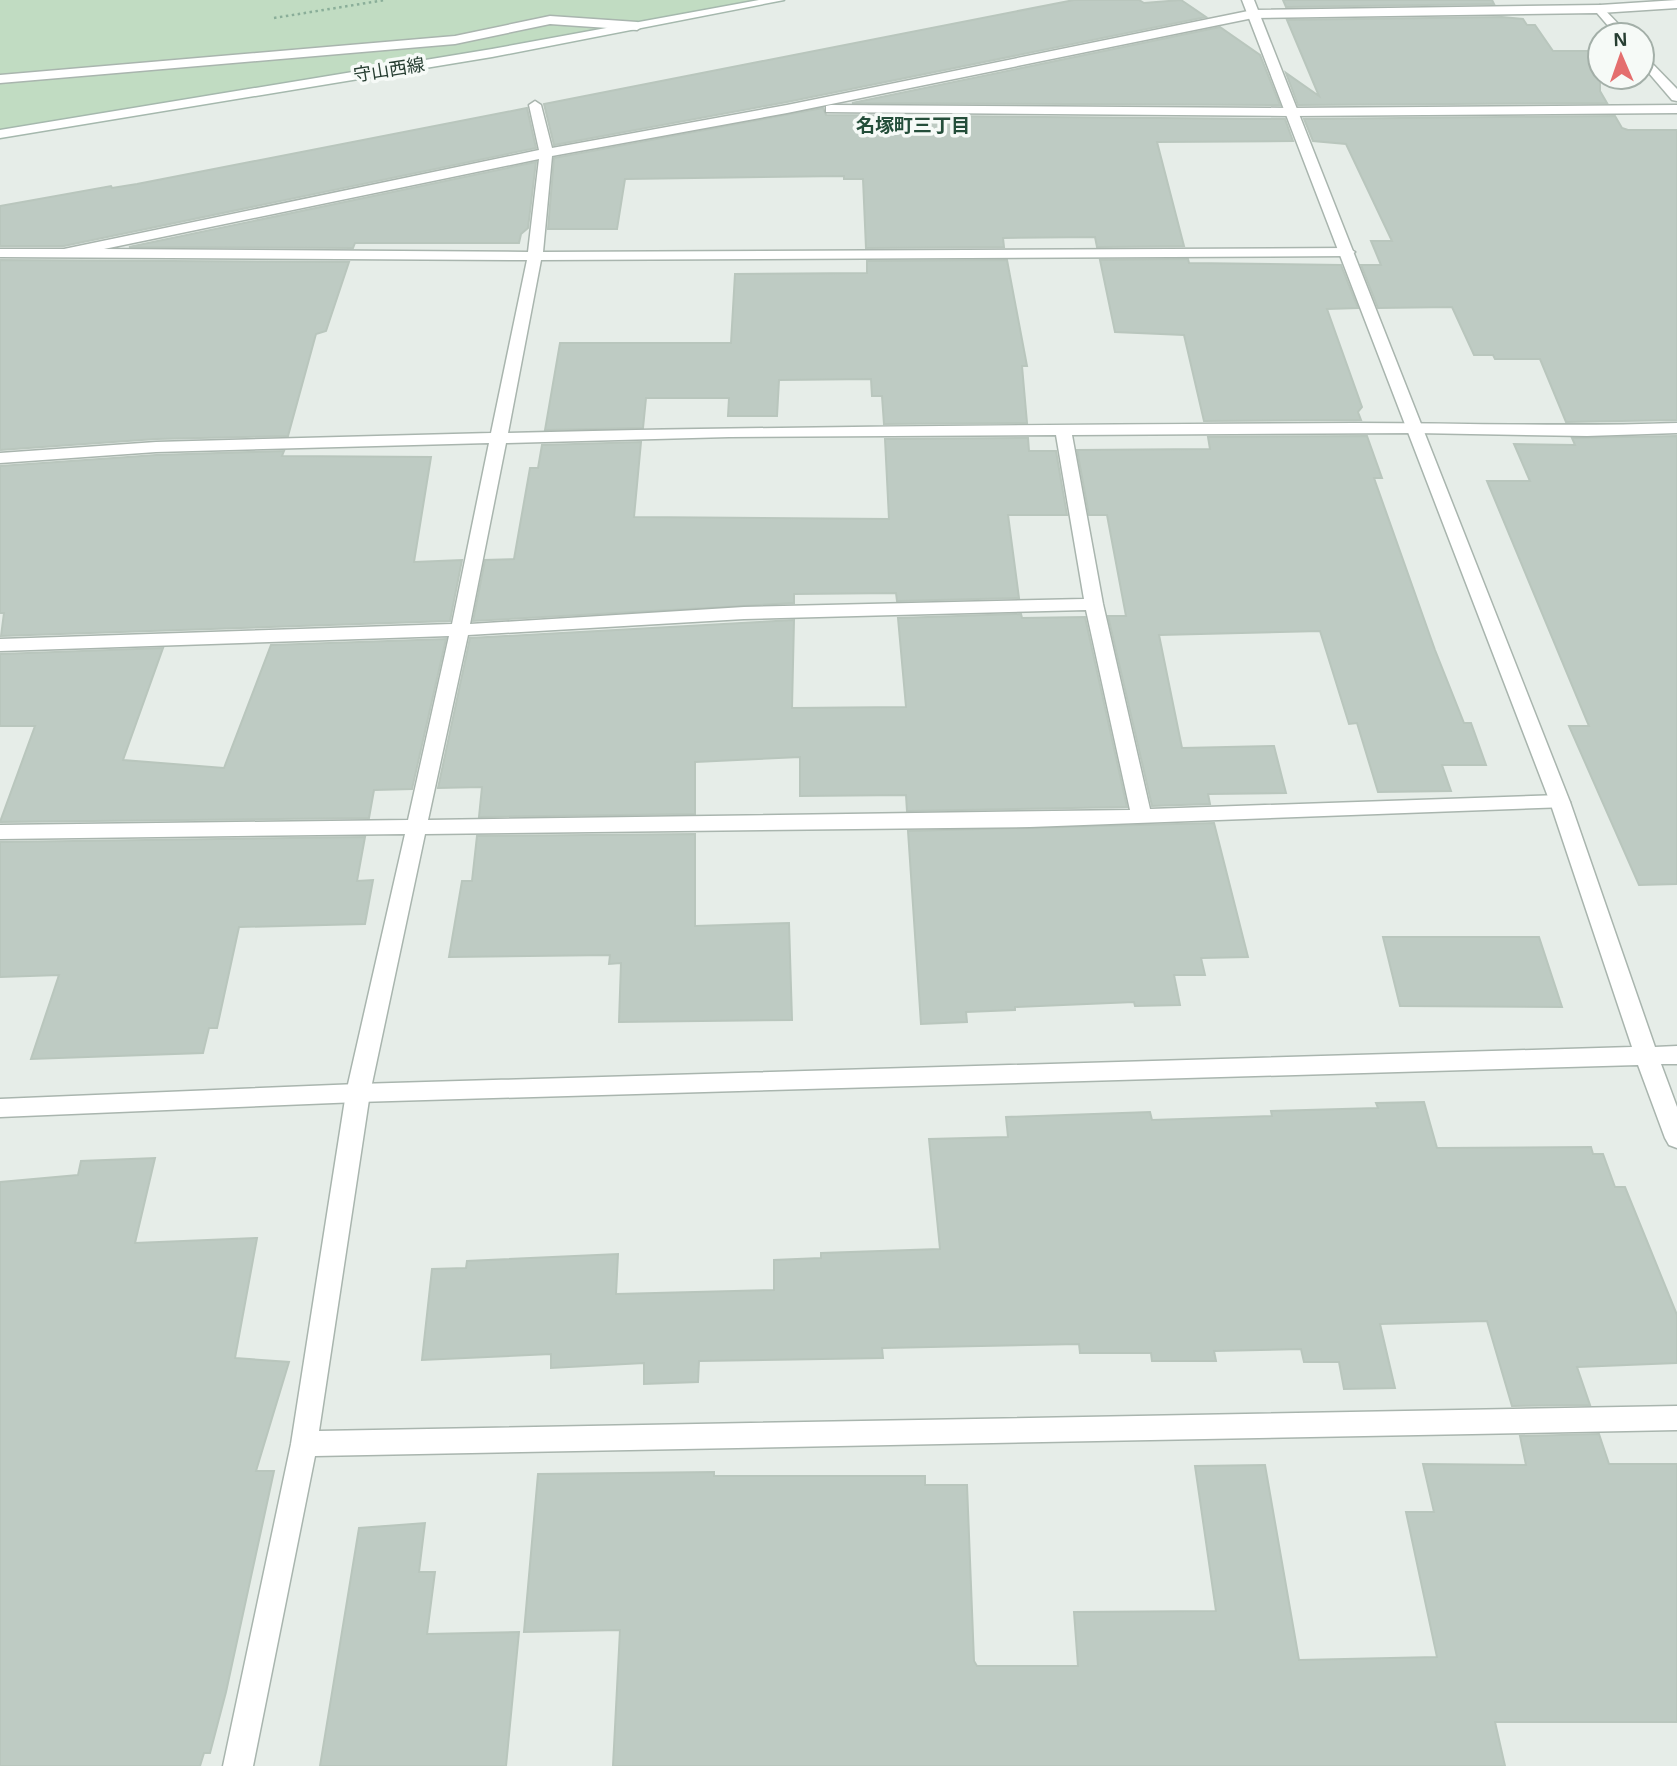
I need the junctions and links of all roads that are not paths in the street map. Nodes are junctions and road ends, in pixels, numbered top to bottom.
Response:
1 (778, 0) edge
2 (1677, 4) edge
3 (1250, 7) edge
4 (1600, 9) junction
5 (1611, 21) edge
6 (637, 26) junction
7 (1656, 73) edge
8 (0, 79) edge
9 (1677, 97) edge
10 (534, 105) dead end
11 (787, 109) junction
12 (1677, 109) edge
13 (1290, 112) junction
14 (0, 134) edge
15 (546, 153) junction
16 (1348, 252) junction
17 (0, 253) edge
18 (65, 253) junction
19 (535, 256) junction
20 (1416, 428) junction
21 (1677, 428) edge
22 (1063, 431) junction
23 (496, 439) junction
24 (0, 458) edge
25 (1094, 604) junction
26 (460, 630) junction
27 (0, 645) edge
28 (1560, 802) junction
29 (1142, 816) junction
30 (418, 826) junction
31 (0, 832) edge
32 (1646, 1055) junction
33 (1677, 1055) edge
34 (358, 1093) junction
35 (0, 1108) edge
36 (1677, 1138) edge
37 (1677, 1418) edge
38 (304, 1444) junction
39 (238, 1766) edge

1 - 6 street, 守山西線
2 - 4 street
3 - 4 street
3 - 11 street
3 - 13 street
4 - 5 street
6 - 8 street
6 - 14 street, 守山西線
7 - 9 street
10 - 15 street
11 - 13 street
11 - 15 street
12 - 13 street
13 - 16 street
15 - 18 street
15 - 19 street
16 - 19 street
16 - 20 street
17 - 18 street
18 - 19 street
19 - 23 street
20 - 21 street
20 - 22 street
20 - 28 street
22 - 23 street
22 - 25 street
23 - 24 street
23 - 26 street
25 - 26 street
25 - 29 street
26 - 27 street
26 - 30 street
28 - 29 street
28 - 32 street
29 - 30 street
30 - 31 street
30 - 34 street
32 - 33 street
32 - 34 street
32 - 36 street
34 - 35 street
34 - 38 street
37 - 38 street
38 - 39 street

